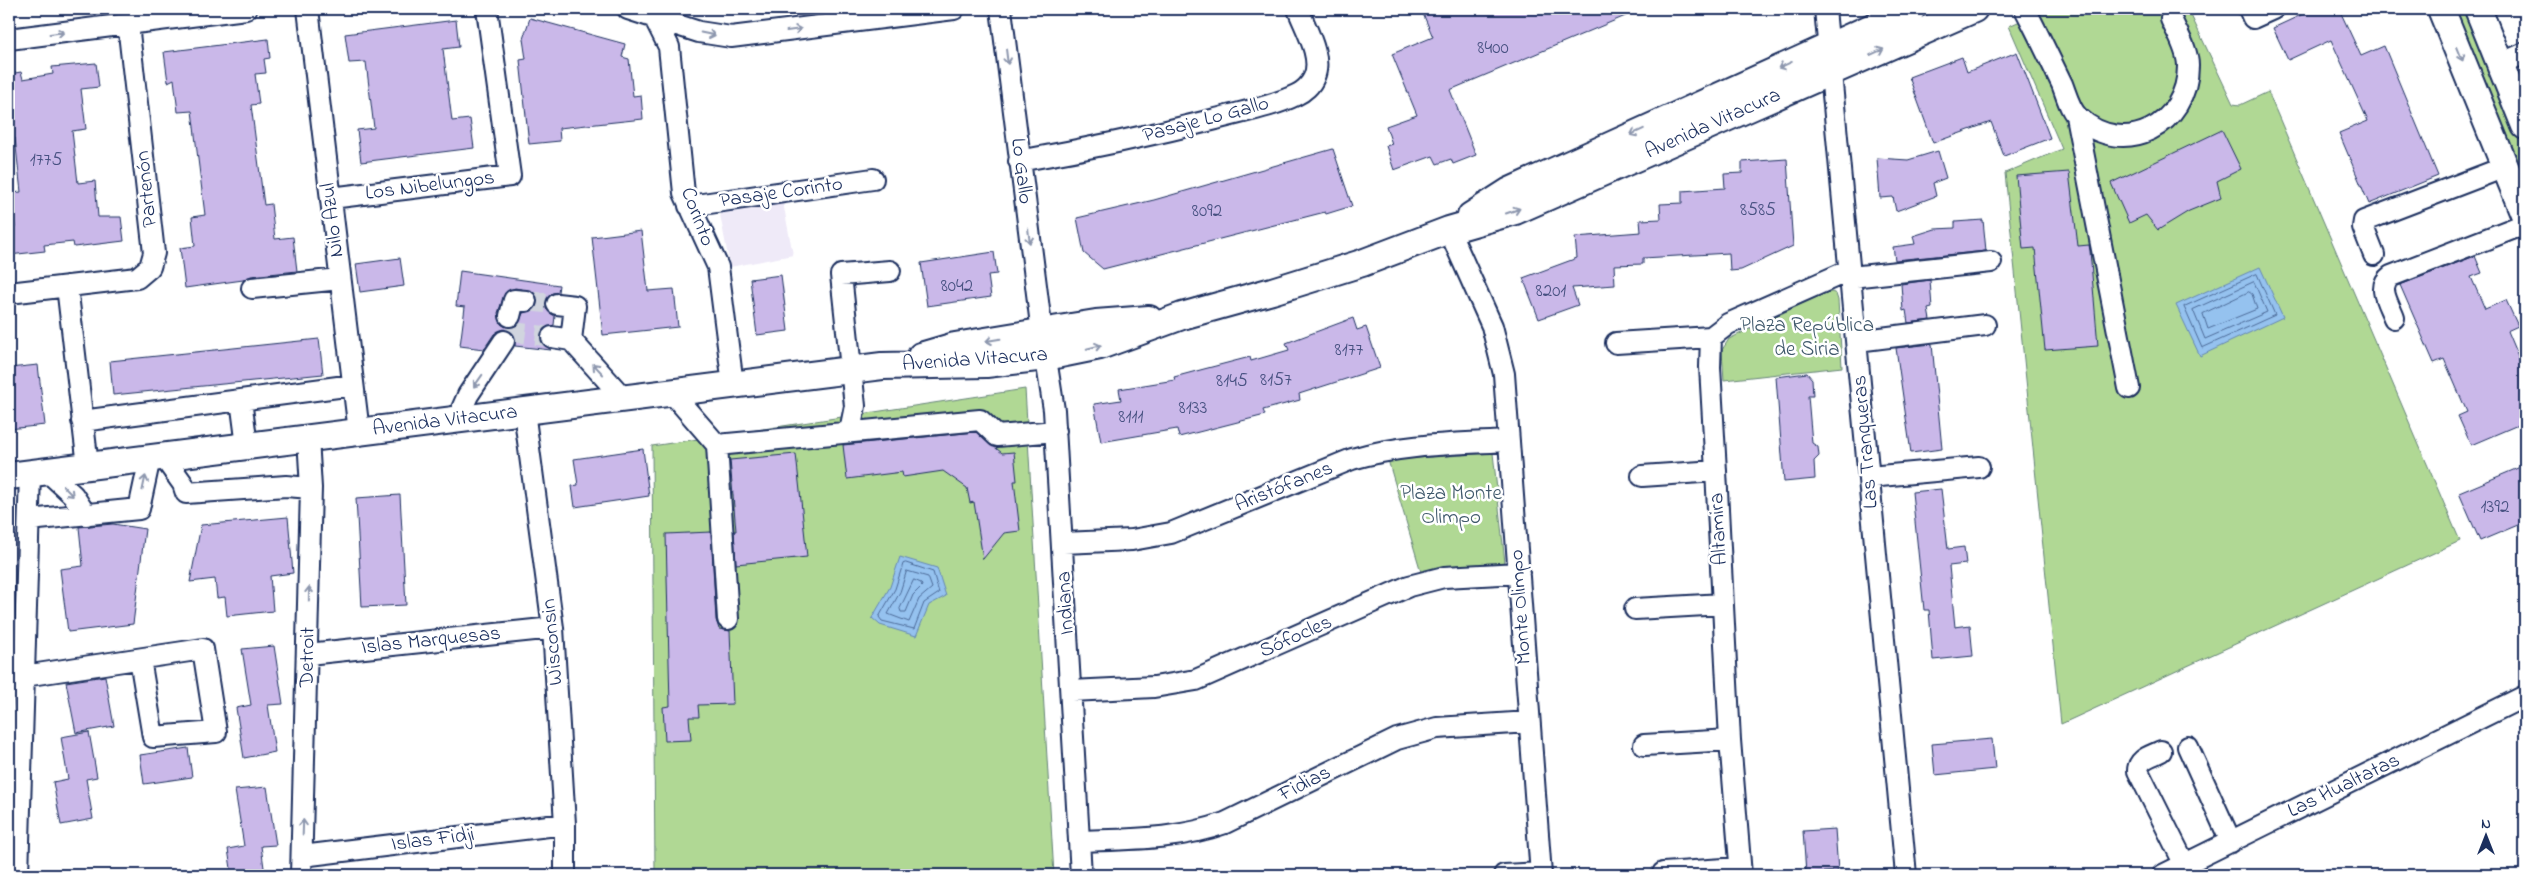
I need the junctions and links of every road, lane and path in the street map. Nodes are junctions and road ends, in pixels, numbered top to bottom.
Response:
1 (246, 9) edge
2 (308, 9) edge
3 (487, 9) edge
4 (628, 9) edge
5 (954, 9) edge
6 (1001, 9) edge
7 (1298, 9) edge
8 (1825, 9) edge
9 (1912, 9) edge
10 (1974, 9) edge
11 (2025, 9) edge
12 (2248, 9) edge
13 (2273, 9) edge
14 (2441, 9) edge
15 (2478, 9) edge
16 (656, 19) junction
17 (2171, 19) dead end
18 (128, 24) junction
19 (686, 28) junction
20 (9, 39) edge
21 (1830, 46) junction
22 (669, 47) junction
23 (2525, 53) edge
24 (2500, 64) junction
25 (1832, 72) junction
26 (2076, 116) junction
27 (2525, 126) edge
28 (1019, 161) junction
29 (2505, 167) junction
30 (873, 179) dead end
31 (331, 198) junction
32 (689, 206) junction
33 (2525, 216) edge
34 (2525, 224) edge
35 (1449, 230) junction
36 (2374, 255) dead end
37 (1991, 262) dead end
38 (890, 271) dead end
39 (1850, 273) junction
40 (340, 279) junction
41 (67, 286) junction
42 (252, 288) dead end
43 (9, 293) edge
44 (526, 301) tunnel mouth
45 (557, 304) tunnel mouth
46 (510, 316) dead end
47 (2394, 318) dead end
48 (1985, 325) dead end
49 (1711, 337) junction
50 (1857, 341) junction
51 (503, 343) dead end
52 (1616, 343) dead end
53 (1044, 345) junction
54 (853, 370) junction
55 (353, 385) junction
56 (733, 385) junction
57 (2129, 388) dead end
58 (672, 393) junction
59 (624, 399) junction
60 (241, 400) junction
61 (524, 411) junction
62 (457, 420) junction
63 (82, 422) junction
64 (850, 431) junction
65 (359, 432) junction
66 (1056, 432) junction
67 (308, 438) junction
68 (1509, 441) junction
69 (717, 445) junction
70 (247, 446) junction
71 (156, 457) junction
72 (88, 466) junction
73 (1979, 467) dead end
74 (1716, 471) junction
75 (29, 473) edge
76 (1642, 476) dead end
77 (1869, 477) junction
78 (311, 488) junction
79 (86, 515) junction
80 (29, 520) junction
81 (1062, 543) junction
82 (1519, 573) junction
83 (1723, 604) junction
84 (1635, 609) dead end
85 (728, 619) dead end
86 (553, 628) junction
87 (308, 654) junction
88 (140, 659) junction
89 (24, 676) junction
90 (1071, 690) junction
91 (2525, 696) edge
92 (1530, 722) junction
93 (1730, 740) junction
94 (1644, 745) dead end
95 (2188, 747) dead end
96 (2162, 751) dead end
97 (15, 760) edge
98 (565, 824) junction
99 (1079, 841) junction
100 (2231, 842) junction
101 (302, 865) edge
102 (2185, 865) junction
103 (1741, 872) edge
104 (1541, 874) edge
105 (1663, 874) dead end
106 (18, 875) edge
107 (565, 875) edge
108 (1081, 875) edge
109 (1504, 875) edge
110 (1906, 875) edge
111 (2163, 875) edge

1 - 18 street
2 - 31 street, Nilo Azul
3 - 31 street, Los Nibelungos
4 - 16 street
19 -> 5 street
6 -> 28 street, Lo Gallo
7 - 28 street, Pasaje Lo Gallo
8 - 21 street, Las Tranqueras
9 - 21 main road, Avenida Vitacura
25 -> 10 main road, Avenida Vitacura
11 - 26 street
12 - 13 street
14 -> 29 main road
15 - 24 main road
16 - 19 street
16 - 22 street, Corinto
17 - 26 street
20 -> 18 street
18 - 41 street, Partenón
19 - 22 street
21 - 25 street, Las Tranqueras
21 -> 35 main road, Avenida Vitacura
22 - 32 street, Corinto
23 - 24 street
24 - 27 main road
35 -> 25 main road, Avenida Vitacura
25 - 39 street, Las Tranqueras
26 - 57 street
28 -> 53 street, Lo Gallo
29 - 33 main road
29 - 36 street
30 - 32 street, Pasaje Corinto
31 - 40 street, Nilo Azul
32 - 56 street, Corinto
34 - 47 street
35 - 53 main road, Avenida Vitacura
35 - 68 street, Monte Olimpo
37 - 39 street
38 - 54 street
39 - 49 street
39 - 50 street, Las Tranqueras
40 - 42 street
40 - 55 street, Nilo Azul
41 - 43 street, Partenón
41 - 63 street
44 - 46 street
59 -> 45 street
48 - 50 street
49 - 52 street
49 - 74 street, Altamira
50 - 77 street, Las Tranqueras
51 -> 62 street
53 - 54 main road, Avenida Vitacura
53 - 66 street, Indiana
54 - 56 main road, Avenida Vitacura
54 - 64 street
55 - 60 street
55 - 65 street, Nilo Azul
56 - 58 main road, Avenida Vitacura
58 - 59 main road, Avenida Vitacura
58 - 69 street
59 - 61 main road, Avenida Vitacura
60 - 63 street
60 - 70 street
61 - 62 main road, Avenida Vitacura
61 - 86 street, Wisconsin
62 - 65 main road, Avenida Vitacura
63 - 72 street
64 - 66 street
64 - 69 street
65 - 67 main road, Avenida Vitacura
66 - 81 street, Indiana
67 - 70 main road, Avenida Vitacura
67 - 78 street, Detroit
68 - 81 street, Aristófanes
68 - 82 street, Monte Olimpo
69 - 85 street
70 - 71 main road, Avenida Vitacura
71 - 72 main road, Avenida Vitacura
71 - 78 street
79 -> 71 street
72 - 75 main road, Avenida Vitacura
73 - 77 street
74 - 76 street
74 - 83 street, Altamira
75 -> 79 street
75 - 80 street
77 - 110 street, Las Tranqueras
87 -> 78 street, Detroit
79 - 80 street
80 - 89 street
81 - 90 street, Indiana
82 - 90 street, Sófocles
82 - 92 street, Monte Olimpo
83 - 84 street
83 - 93 street, Altamira
86 - 87 street, Islas Marquesas
86 - 98 street, Wisconsin
101 -> 87 street, Detroit
88 - 88 street
88 - 89 street
89 - 97 street
90 - 99 street, Indiana
91 - 100 street, Las Hualtatas
92 - 99 street, Fidias
92 - 104 street, Monte Olimpo
93 - 94 street
93 - 103 street, Altamira
95 - 100 street
96 - 102 street
97 - 106 street
98 - 101 street, Islas Fidji
98 - 107 street, Wisconsin
99 - 108 street, Indiana
100 - 102 street, Las Hualtatas
102 - 111 street, Las Hualtatas
103 - 105 street
104 - 109 street

